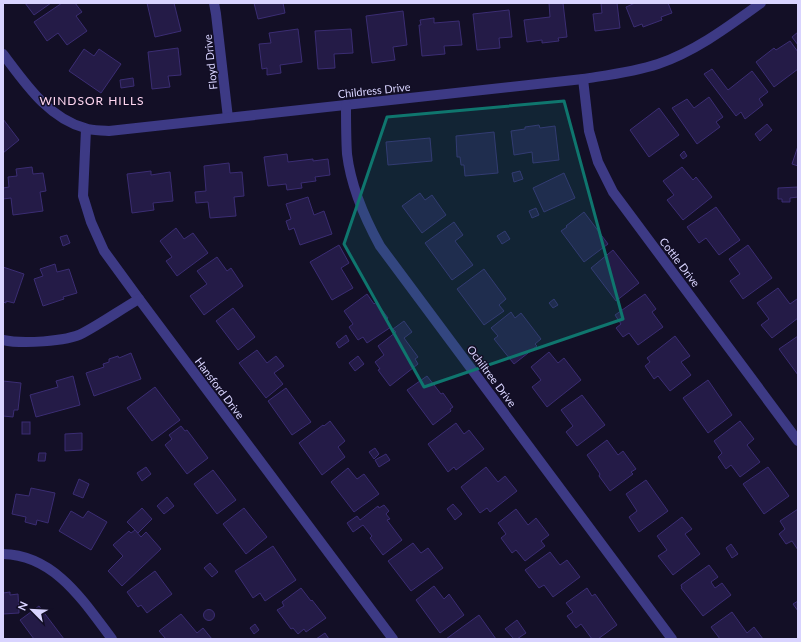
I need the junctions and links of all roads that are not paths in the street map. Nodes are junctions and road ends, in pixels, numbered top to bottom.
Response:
1 (214, 3) edge
2 (761, 3) edge
3 (3, 54) edge
4 (583, 79) junction
5 (346, 105) junction
6 (228, 118) junction
7 (86, 129) junction
8 (139, 299) junction
9 (3, 340) edge
10 (798, 441) edge
11 (3, 554) edge
12 (112, 639) edge
13 (393, 639) edge
14 (672, 639) edge

1 - 6 street, Floyd Drive
2 - 4 street, Childress Drive
3 - 7 street, Childress Drive
4 - 5 street, Childress Drive
4 - 10 street, Cottle Drive
5 - 6 street, Childress Drive
5 - 14 street, Ochiltree Drive
6 - 7 street, Childress Drive
7 - 8 street, Hansford Drive
8 - 9 street
8 - 13 street, Hansford Drive
11 - 12 street

